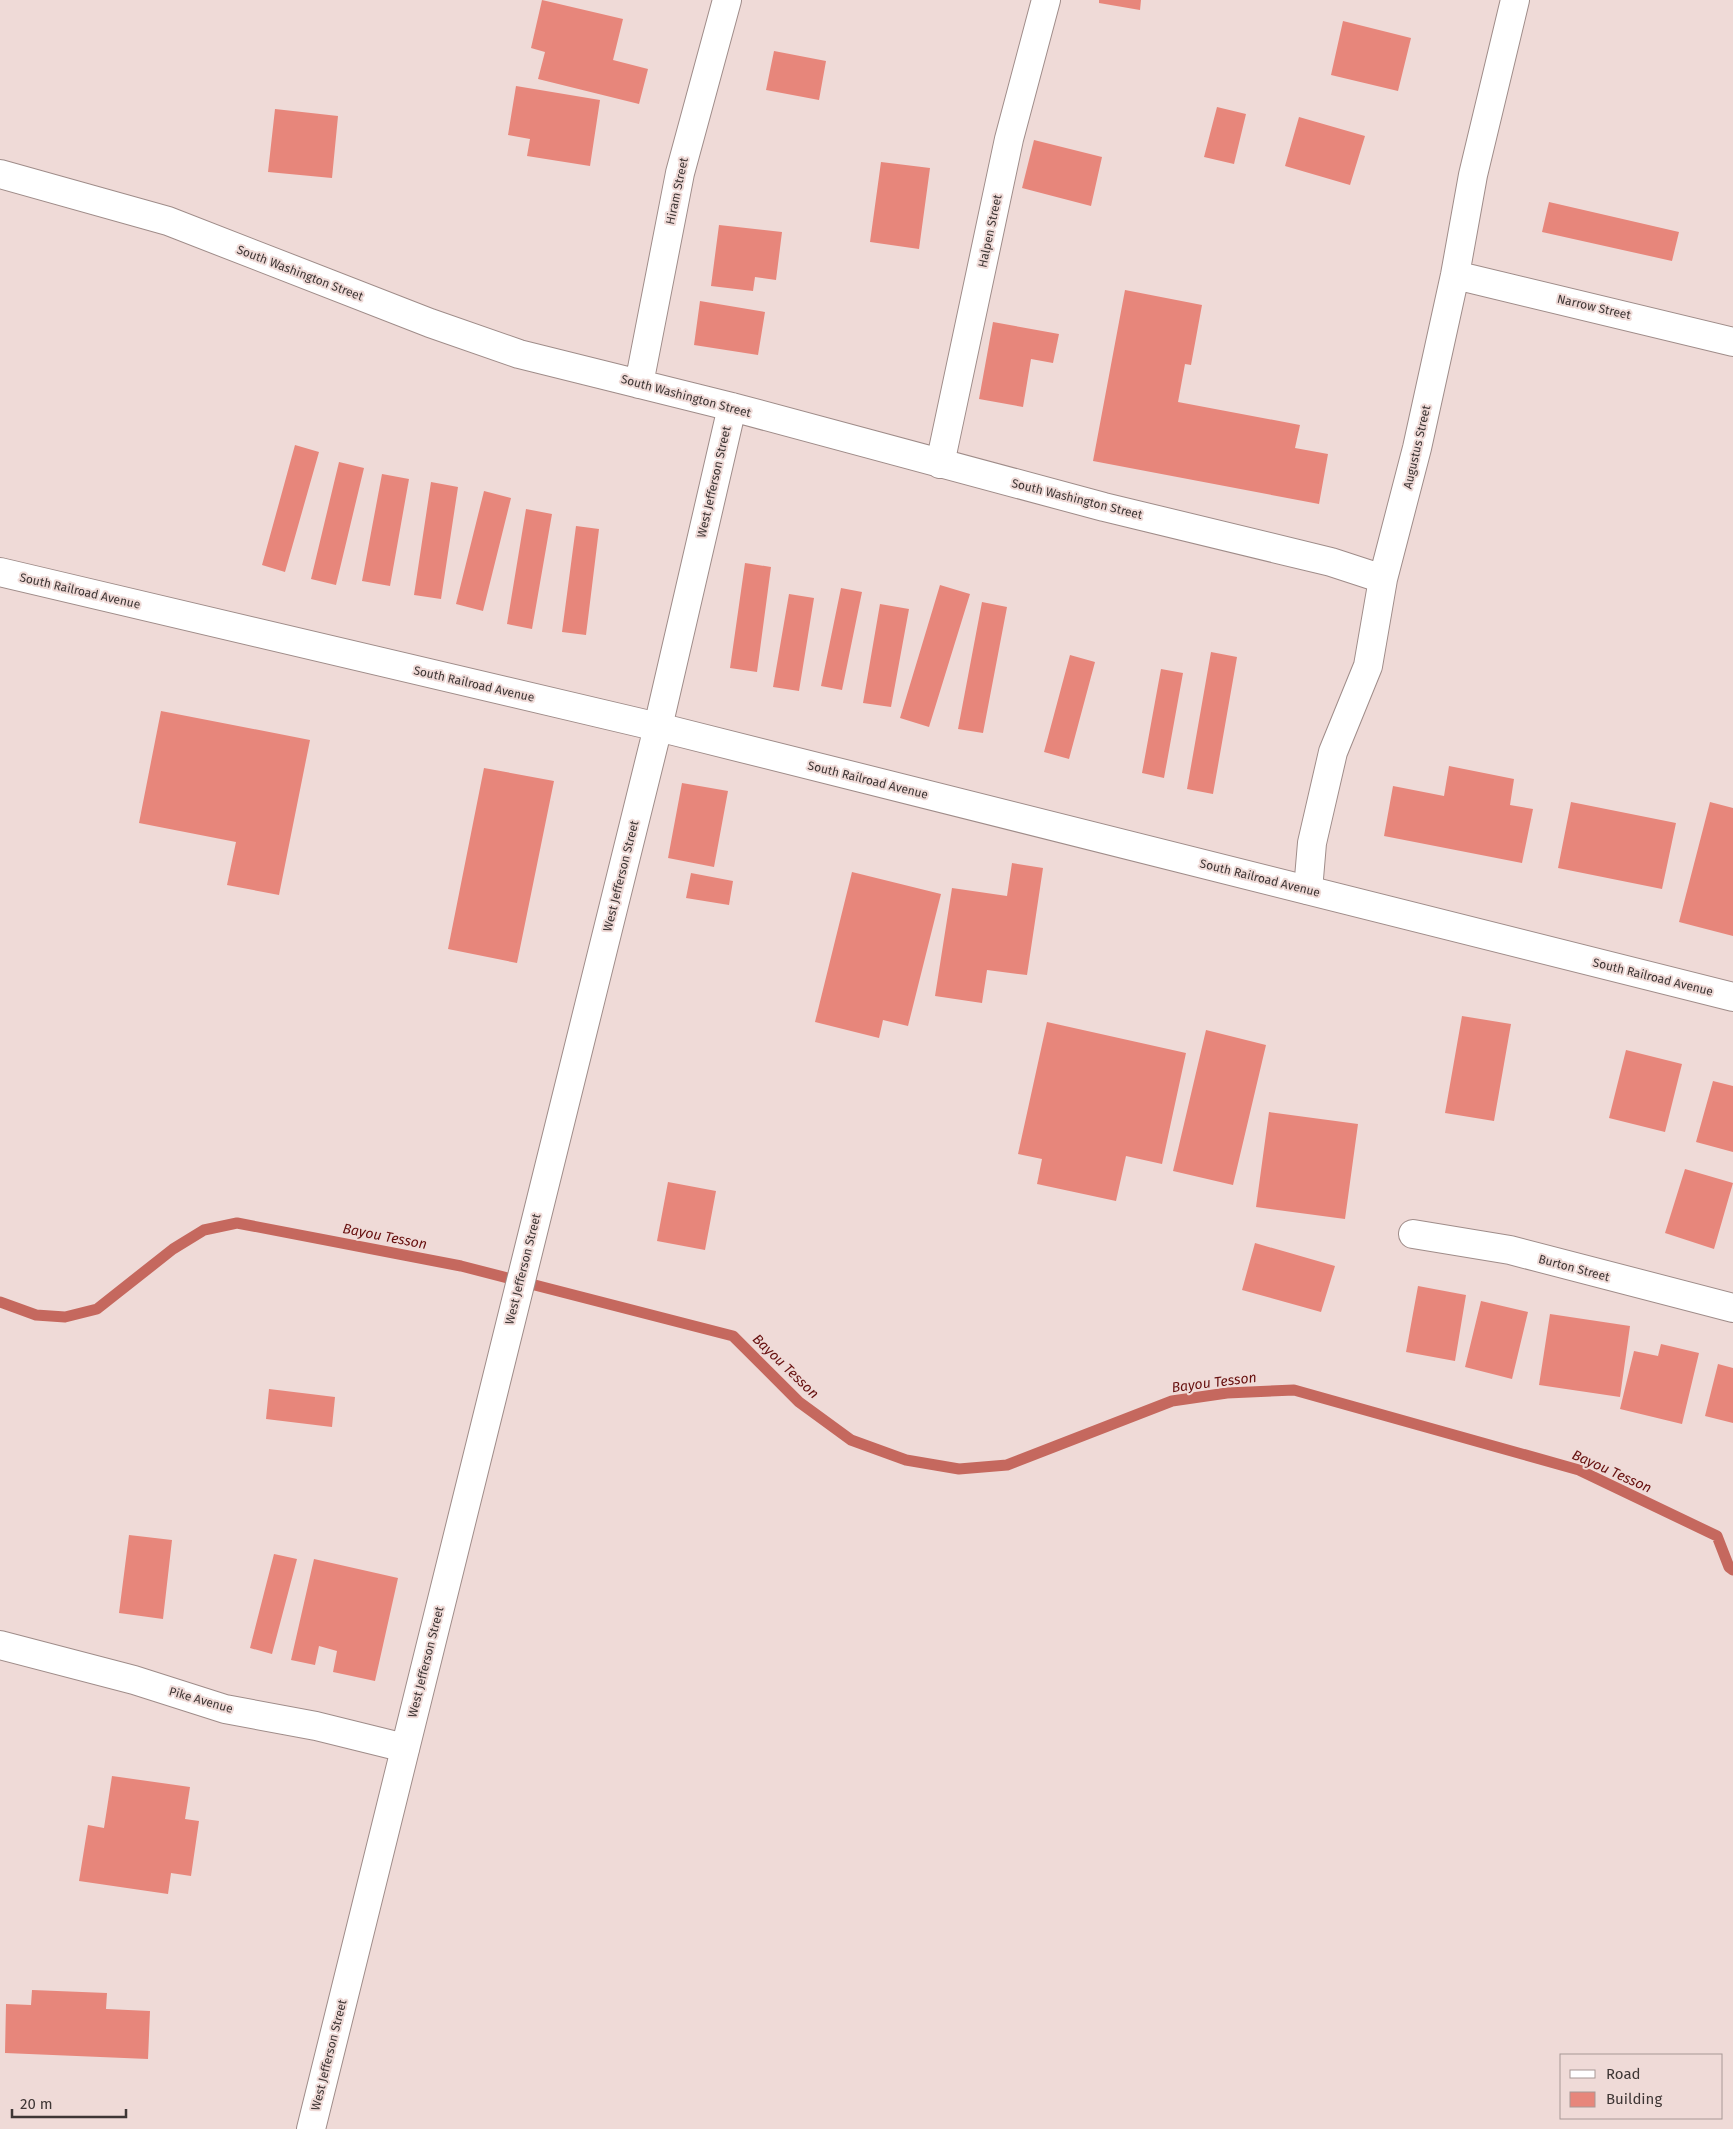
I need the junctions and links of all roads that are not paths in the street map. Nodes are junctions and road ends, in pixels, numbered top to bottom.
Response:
1 (727, 0) edge
2 (1046, 0) edge
3 (1515, 0) edge
4 (0, 174) edge
5 (1455, 275) junction
6 (1733, 342) edge
7 (639, 384) junction
8 (732, 407) junction
9 (940, 464) junction
10 (0, 572) edge
11 (1383, 579) junction
12 (658, 727) junction
13 (1308, 890) junction
14 (1733, 997) edge
15 (1413, 1234) dead end
16 (1733, 1308) edge
17 (0, 1645) edge
18 (405, 1748) junction
19 (311, 2129) edge

1 - 7 street, Hiram Street
2 - 9 street, Halpen Street
3 - 5 street, Augustus Street
4 - 7 street, South Washington Street
5 - 6 street, Narrow Street
5 - 11 street, Augustus Street
7 - 8 street, South Washington Street
8 - 9 street, South Washington Street
8 - 12 street, West Jefferson Street
9 - 11 street, South Washington Street
10 - 12 street, South Railroad Avenue
11 - 13 street, Augustus Street
12 - 13 street, South Railroad Avenue
12 - 18 street, West Jefferson Street
13 - 14 street, South Railroad Avenue
15 - 16 street, Burton Street
17 - 18 street, Pike Avenue
18 - 19 street, West Jefferson Street

